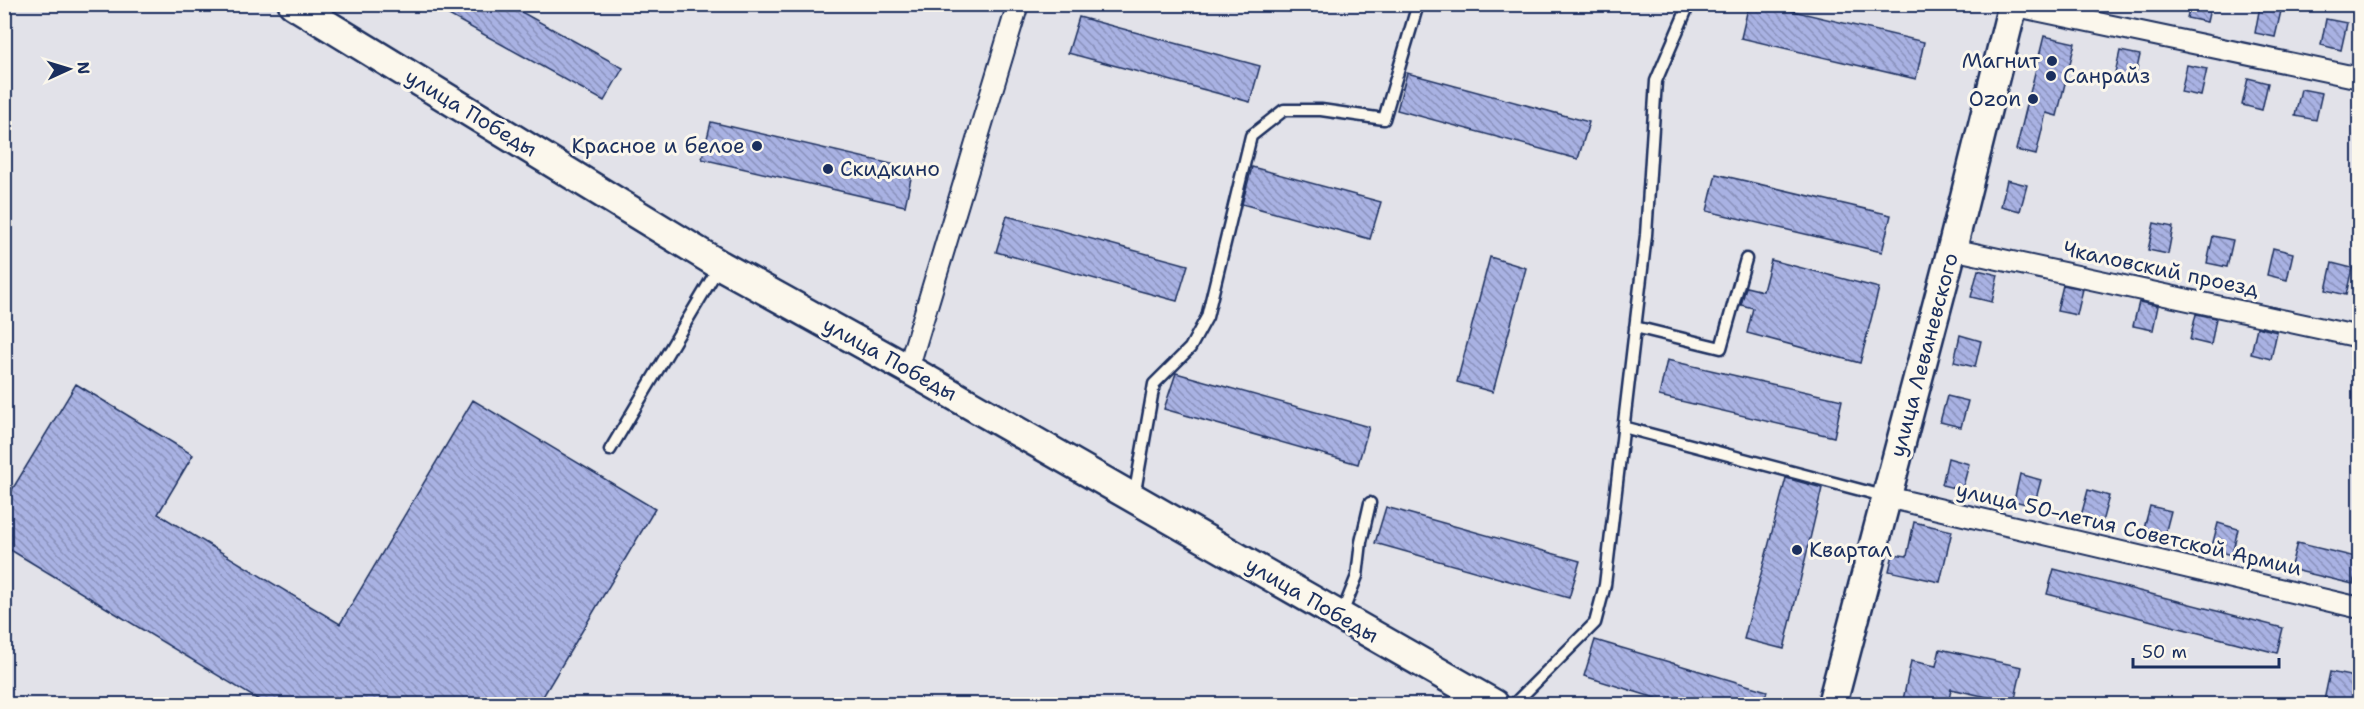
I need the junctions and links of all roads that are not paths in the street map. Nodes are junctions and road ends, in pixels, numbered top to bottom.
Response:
1 (293, 4) edge
2 (1018, 4) edge
3 (1418, 4) edge
4 (1689, 4) edge
5 (2011, 5) edge
6 (2360, 78) edge
7 (1952, 249) junction
8 (1746, 259) dead end
9 (720, 265) junction
10 (1635, 327) junction
11 (2360, 337) edge
12 (908, 369) junction
13 (1623, 427) junction
14 (610, 450) dead end
15 (1887, 497) junction
16 (1133, 498) junction
17 (1370, 503) dead end
18 (2360, 608) edge
19 (1341, 617) junction
20 (1494, 705) edge
21 (1514, 705) edge
22 (1832, 705) edge

1 - 9 street, улица Победы
2 - 12 street
3 - 16 lane
4 - 10 lane
5 - 6 street
5 - 7 street, улица Леваневского
7 - 11 street, Чкаловский проезд
7 - 15 street, улица Леваневского
8 - 10 lane
9 - 12 street, улица Победы
9 - 14 lane
10 - 13 lane
12 - 16 street, улица Победы
13 - 15 lane
13 - 21 lane
15 - 18 street, улица 50-летия Советской Армии
15 - 22 street, улица Леваневского
16 - 19 street, улица Победы
17 - 19 lane
19 - 20 street, улица Победы

